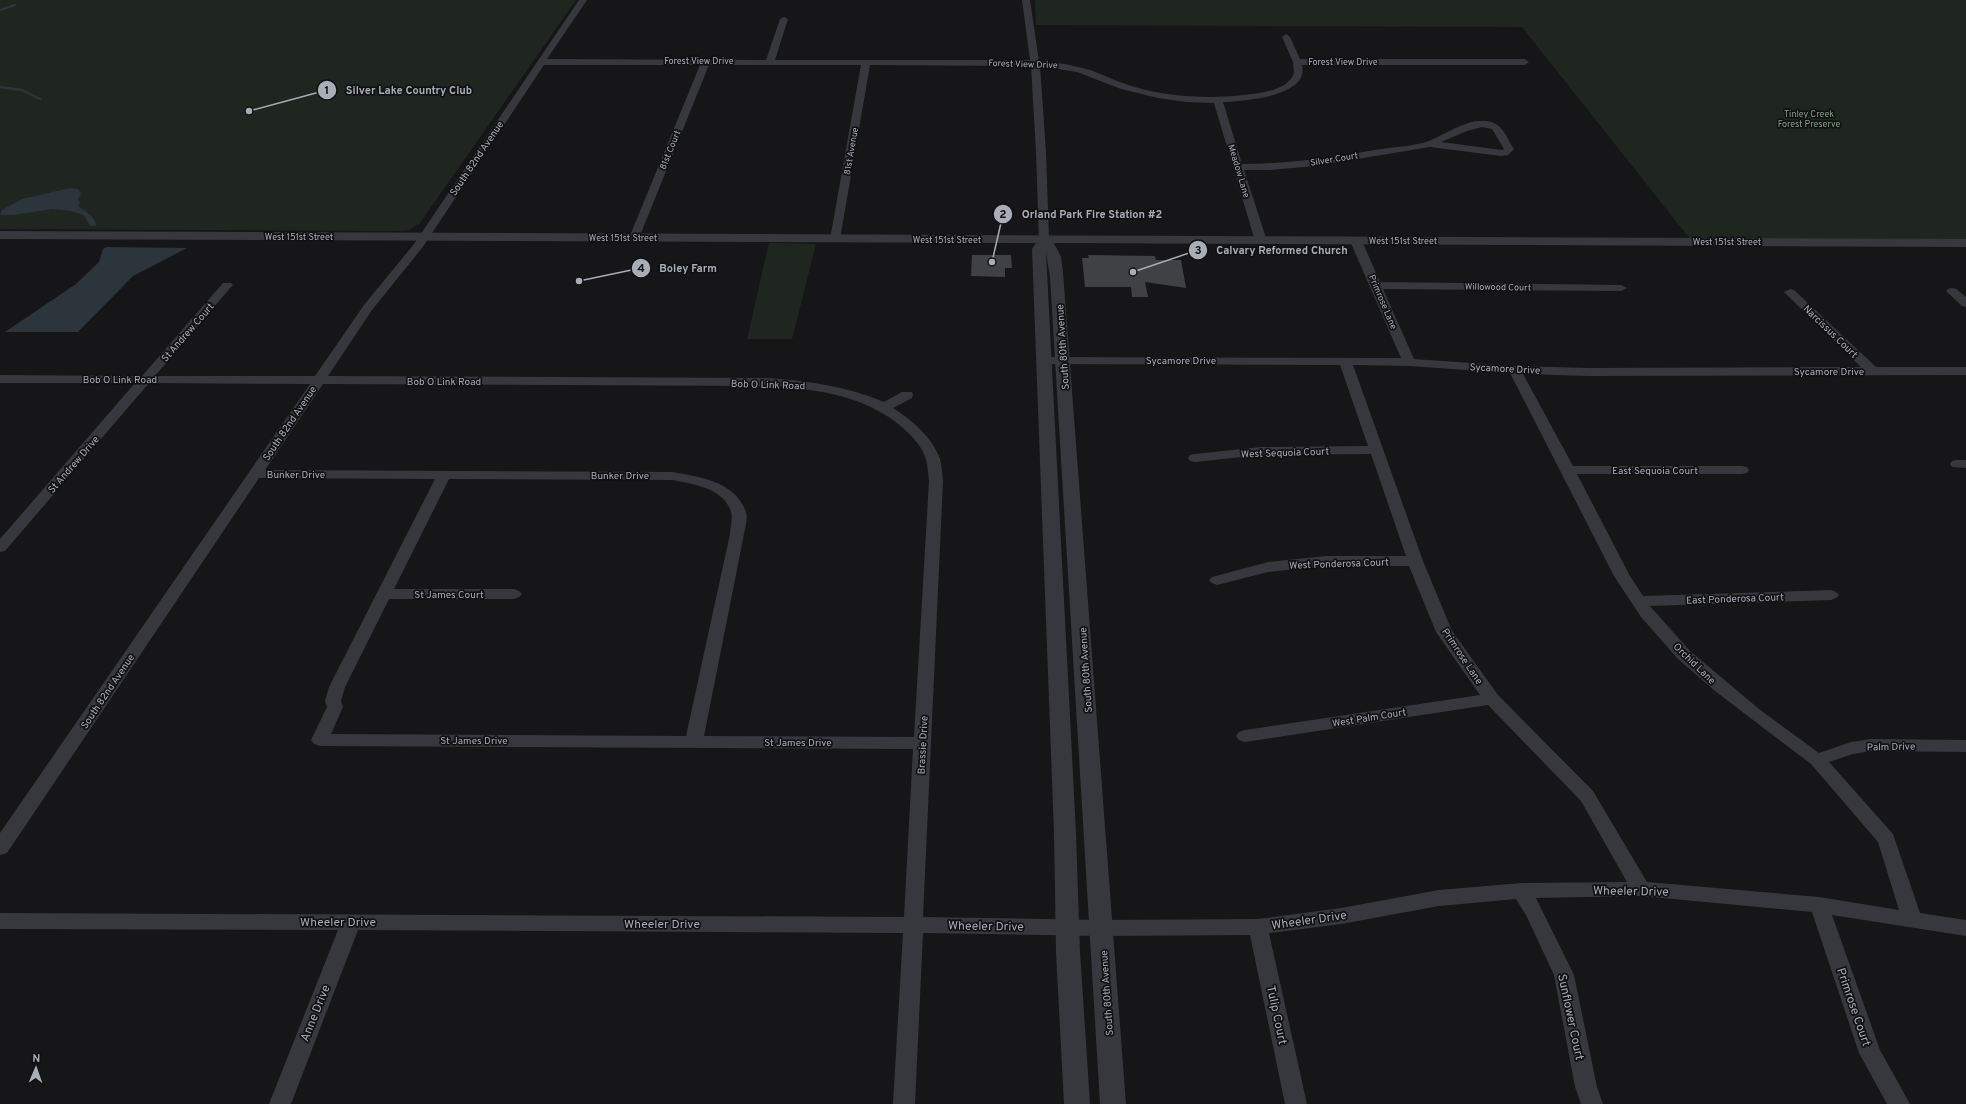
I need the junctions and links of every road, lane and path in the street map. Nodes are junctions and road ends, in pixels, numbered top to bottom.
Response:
1 (582, 0) edge
2 (1026, 0) edge
3 (784, 19) dead end
4 (1286, 37) dead end
5 (706, 61) junction
6 (770, 61) junction
7 (541, 62) junction
8 (866, 62) junction
9 (1297, 62) junction
10 (1525, 62) dead end
11 (1035, 63) junction
12 (1218, 101) junction
13 (1430, 144) junction
14 (1237, 167) junction
15 (0, 235) edge
16 (422, 237) junction
17 (634, 238) junction
18 (835, 239) junction
19 (1044, 240) junction
20 (1261, 241) junction
21 (1356, 241) junction
22 (1966, 243) edge
23 (227, 285) dead end
24 (1376, 285) junction
25 (1621, 288) dead end
26 (1952, 291) dead end
27 (1790, 292) dead end
28 (1966, 303) edge
29 (1044, 360) junction
30 (1064, 360) junction
31 (1345, 360) junction
32 (1409, 362) junction
33 (1514, 370) junction
34 (1872, 371) junction
35 (1966, 371) edge
36 (0, 379) edge
37 (146, 379) junction
38 (318, 380) junction
39 (907, 395) dead end
40 (885, 407) junction
41 (1375, 450) junction
42 (1195, 458) dead end
43 (1568, 470) junction
44 (1742, 470) dead end
45 (255, 474) junction
46 (444, 475) junction
47 (0, 548) edge
48 (1415, 561) junction
49 (1217, 580) dead end
50 (384, 594) junction
51 (514, 594) dead end
52 (1831, 595) dead end
53 (1639, 601) junction
54 (1492, 699) junction
55 (1245, 736) dead end
56 (694, 741) junction
57 (922, 743) junction
58 (1966, 746) edge
59 (1817, 760) junction
60 (0, 848) edge
61 (1641, 889) junction
62 (1521, 891) junction
63 (1819, 905) junction
64 (1912, 920) junction
65 (0, 921) edge
66 (351, 922) junction
67 (913, 925) junction
68 (1067, 927) junction
69 (1258, 927) junction
70 (1101, 928) junction
71 (1966, 928) edge
72 (280, 1104) edge
73 (904, 1104) edge
74 (1077, 1104) edge
75 (1113, 1104) edge
76 (1296, 1104) edge
77 (1592, 1104) edge
78 (1899, 1104) edge

1 - 7 street, South 82nd Avenue
2 - 11 street, South 80th Avenue
3 - 6 street
4 - 9 street
5 - 6 street, Forest View Drive
5 - 7 street, Forest View Drive
5 - 17 street, 81st Court
6 - 8 street, Forest View Drive
7 - 16 street, South 82nd Avenue
8 - 11 street, Forest View Drive
8 - 18 street, 81st Avenue
9 - 10 street, Forest View Drive
9 - 12 street, Forest View Drive
11 - 12 street, Forest View Drive
11 - 19 street, South 80th Avenue
12 - 14 street, Meadow Lane
13 - 13 street, Silver Court
13 - 14 street, Silver Court
14 - 20 street, Meadow Lane
15 - 16 street, West 151st Street
16 - 17 street, West 151st Street
16 - 38 street, South 82nd Avenue
17 - 18 street, West 151st Street
18 - 19 street, West 151st Street
19 - 20 street, West 151st Street
19 - 29 street, South 80th Avenue
19 - 30 street, South 80th Avenue
20 - 21 street, West 151st Street
21 - 22 street, West 151st Street
21 - 24 street, Primrose Lane
23 - 37 street, St Andrew Court
24 - 25 street, Willowood Court
24 - 32 street, Primrose Lane
26 - 28 street
27 - 34 street, Narcissus Court
29 - 30 street, Sycamore Drive
29 - 68 street, South 80th Avenue
30 - 31 street, Sycamore Drive
30 - 70 street, South 80th Avenue
31 - 32 street, Sycamore Drive
31 - 41 street, Primrose Lane
32 - 33 street, Sycamore Drive
33 - 34 street, Sycamore Drive
33 - 43 street, Orchid Lane
34 - 35 street, Sycamore Drive
36 - 37 street, Bob O Link Road
37 - 38 street, Bob O Link Road
37 - 47 street, St Andrew Drive
38 - 40 street, Bob O Link Road
38 - 45 street, South 82nd Avenue
39 - 40 street
40 - 57 street, Brassie Drive
41 - 42 street, West Sequoia Court
41 - 48 street, Primrose Lane
43 - 44 street, East Sequoia Court
43 - 53 street, Orchid Lane
45 - 46 street, Bunker Drive
45 - 60 street, South 82nd Avenue
46 - 50 street, St James Drive
46 - 56 street, Bunker Drive
48 - 49 street, West Ponderosa Court
48 - 54 street, Primrose Lane
50 - 51 street, St James Court
50 - 56 street, St James Drive
52 - 53 street, East Ponderosa Court
53 - 59 street, Orchid Lane
54 - 55 street, West Palm Court
54 - 61 street, Primrose Lane
56 - 57 street, St James Drive
57 - 67 street, Brassie Drive
58 - 59 street, Palm Drive
59 - 64 street, Orchid Lane
61 - 62 street, Wheeler Drive
61 - 63 street, Wheeler Drive
62 - 69 street, Wheeler Drive
62 - 77 street, Sunflower Court
63 - 64 street, Wheeler Drive
63 - 78 street, Primrose Court
64 - 71 street, Wheeler Drive
65 - 66 street, Wheeler Drive
66 - 67 street, Wheeler Drive
66 - 72 street, Anne Drive
67 - 68 street, Wheeler Drive
67 - 73 street, Brassie Drive
68 - 70 street, Wheeler Drive
68 - 74 street, South 80th Avenue
69 - 70 street, Wheeler Drive
69 - 76 street, Tulip Court
70 - 75 street, South 80th Avenue

